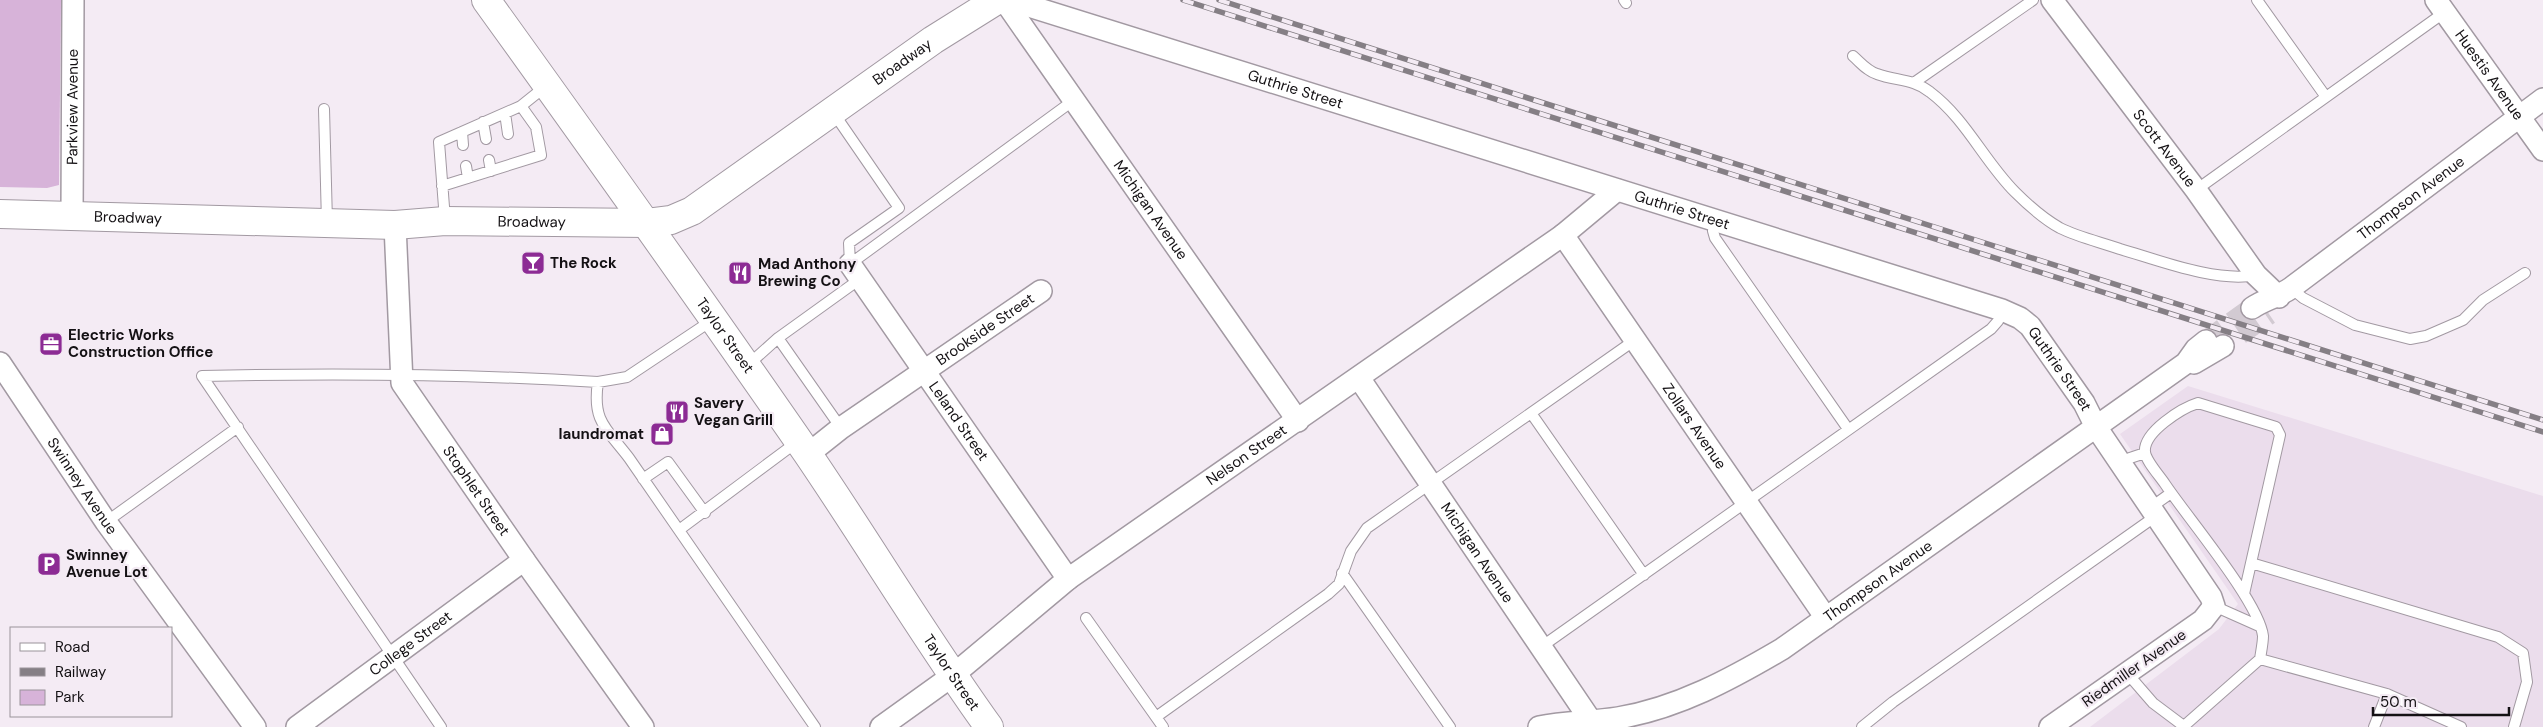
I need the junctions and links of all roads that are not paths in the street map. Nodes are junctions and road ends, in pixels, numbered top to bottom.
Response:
1 (73, 0) edge
2 (486, 0) edge
3 (998, 0) edge
4 (1004, 0) edge
5 (1010, 0) edge
6 (2033, 0) edge
7 (2052, 0) edge
8 (2257, 0) edge
9 (2441, 6) edge
10 (1854, 56) dead end
11 (1915, 82) junction
12 (547, 85) junction
13 (2326, 97) junction
14 (2543, 99) edge
15 (1074, 100) junction
16 (521, 106) junction
17 (324, 109) dead end
18 (832, 111) junction
19 (505, 113) junction
20 (2520, 116) junction
21 (483, 122) junction
22 (462, 132) junction
23 (508, 134) dead end
24 (486, 139) dead end
25 (463, 145) dead end
26 (2543, 150) edge
27 (489, 160) dead end
28 (466, 166) dead end
29 (491, 171) junction
30 (468, 178) junction
31 (442, 186) junction
32 (1617, 190) junction
33 (2196, 190) junction
34 (0, 214) edge
35 (72, 216) junction
36 (1715, 220) junction
37 (445, 221) junction
38 (328, 223) junction
39 (647, 223) junction
40 (395, 225) junction
41 (1563, 235) junction
42 (855, 272) junction
43 (2525, 273) dead end
44 (2256, 275) junction
45 (1041, 291) dead end
46 (2273, 302) junction
47 (2002, 310) junction
48 (714, 319) junction
49 (778, 338) junction
50 (1635, 340) junction
51 (2214, 343) tunnel mouth
52 (0, 363) edge
53 (747, 367) junction
54 (923, 372) junction
55 (402, 376) junction
56 (1359, 378) junction
57 (598, 382) junction
58 (1531, 413) junction
59 (1298, 421) junction
60 (238, 427) junction
61 (2096, 427) junction
62 (841, 428) junction
63 (1848, 429) junction
64 (803, 448) junction
65 (2144, 453) junction
66 (2121, 464) junction
67 (643, 479) junction
68 (1431, 485) junction
69 (2171, 493) junction
70 (1746, 502) junction
71 (2153, 512) junction
72 (704, 513) junction
73 (106, 522) junction
74 (679, 530) junction
75 (524, 560) junction
76 (2251, 563) junction
77 (1342, 573) junction
78 (1644, 575) junction
79 (1068, 579) junction
80 (2244, 594) junction
81 (2214, 606) junction
82 (1086, 618) dead end
83 (1826, 618) junction
84 (2259, 626) junction
85 (1541, 647) junction
86 (393, 658) junction
87 (2260, 659) junction
88 (2127, 673) junction
89 (952, 676) junction
90 (2387, 694) junction
91 (1156, 717) junction
92 (1593, 724) edge
93 (255, 727) edge
94 (297, 727) edge
95 (441, 727) edge
96 (643, 727) edge
97 (815, 727) edge
98 (881, 727) edge
99 (988, 727) edge
100 (1163, 727) edge
101 (1450, 727) edge
102 (1539, 727) edge
103 (1862, 727) edge
104 (2050, 727) edge
105 (2184, 727) edge
106 (2374, 727) edge
107 (2461, 727) edge
108 (2514, 727) edge

1 - 35 street, Parkview Avenue
2 - 12 main road, Taylor Street
3 - 18 main road, Broadway
4 - 15 street, Michigan Avenue
5 - 32 street, Guthrie Street
6 - 11 lane
7 - 33 street, Scott Avenue
8 - 13 lane
9 - 13 lane
9 - 20 street, Huestis Avenue
10 - 11 lane
11 - 44 lane
12 - 16 lane
12 - 39 main road, Taylor Street
13 - 33 lane
14 - 20 street, Thompson Avenue
15 - 42 lane
15 - 59 street, Michigan Avenue
16 - 19 lane
16 - 29 lane
17 - 38 lane
18 - 39 main road, Broadway
18 - 42 lane
19 - 21 lane
19 - 23 lane
20 - 26 street, Huestis Avenue
20 - 46 street, Thompson Avenue
21 - 22 lane
21 - 24 lane
22 - 25 lane
22 - 31 lane
27 - 29 lane
28 - 30 lane
29 - 30 lane
30 - 31 lane
31 - 37 lane
32 - 36 street, Guthrie Street
32 - 41 street, Nelson Street
33 - 44 street, Scott Avenue
34 - 35 main road, Broadway
35 - 38 main road, Broadway
36 - 47 street, Guthrie Street
36 - 63 lane
37 - 39 main road, Broadway
37 - 40 main road, Broadway
38 - 40 main road, Broadway
39 - 48 main road, Taylor Street
40 - 55 street, Stophlet Street
41 - 50 street, Zollars Avenue
41 - 56 street, Nelson Street
42 - 49 lane
42 - 54 street, Leland Street
43 - 46 lane
44 - 46 street, Scott Avenue
45 - 54 street, Brookside Street
47 - 61 street, Guthrie Street
47 - 63 lane
48 - 53 main road, Taylor Street
48 - 57 lane
49 - 53 lane
49 - 62 lane
50 - 58 lane
50 - 70 street, Zollars Avenue
51 - 61 street, Thompson Avenue
52 - 73 street, Swinney Avenue
53 - 64 main road, Taylor Street
54 - 62 street, Brookside Street
54 - 79 street, Leland Street
55 - 57 lane
55 - 60 lane
55 - 75 street, Stophlet Street
56 - 59 street, Nelson Street
56 - 68 street, Michigan Avenue
57 - 67 lane
58 - 68 lane
58 - 78 lane
59 - 79 street, Nelson Street
60 - 73 lane
60 - 86 lane
61 - 66 street, Guthrie Street
61 - 83 street, Thompson Avenue
62 - 64 street, Brookside Street
63 - 70 lane
64 - 72 lane
64 - 89 main road, Taylor Street
65 - 66 lane
65 - 69 lane
65 - 76 lane
66 - 71 street, Guthrie Street
67 - 72 lane
67 - 74 lane
68 - 77 lane
68 - 85 street, Michigan Avenue
69 - 71 lane
69 - 80 lane
70 - 78 lane
70 - 83 street, Zollars Avenue
71 - 81 street, Guthrie Street
71 - 103 lane
72 - 74 lane
73 - 93 street, Swinney Avenue
74 - 97 lane
75 - 86 street, College Street
75 - 96 street, Stophlet Street
76 - 80 lane
76 - 108 lane
77 - 91 lane
77 - 101 lane
78 - 85 lane
79 - 89 street, Nelson Street
80 - 84 lane
81 - 84 lane
81 - 88 street, Riedmiller Avenue
82 - 91 lane
83 - 92 street, Thompson Avenue
84 - 87 lane
85 - 92 street, Michigan Avenue
86 - 94 street, College Street
86 - 95 lane
87 - 90 lane
87 - 105 lane
88 - 104 street, Riedmiller Avenue
88 - 105 lane
89 - 98 street, Nelson Street
89 - 99 main road, Taylor Street
90 - 106 lane
90 - 107 lane
91 - 100 lane
92 - 102 street, Thompson Avenue

